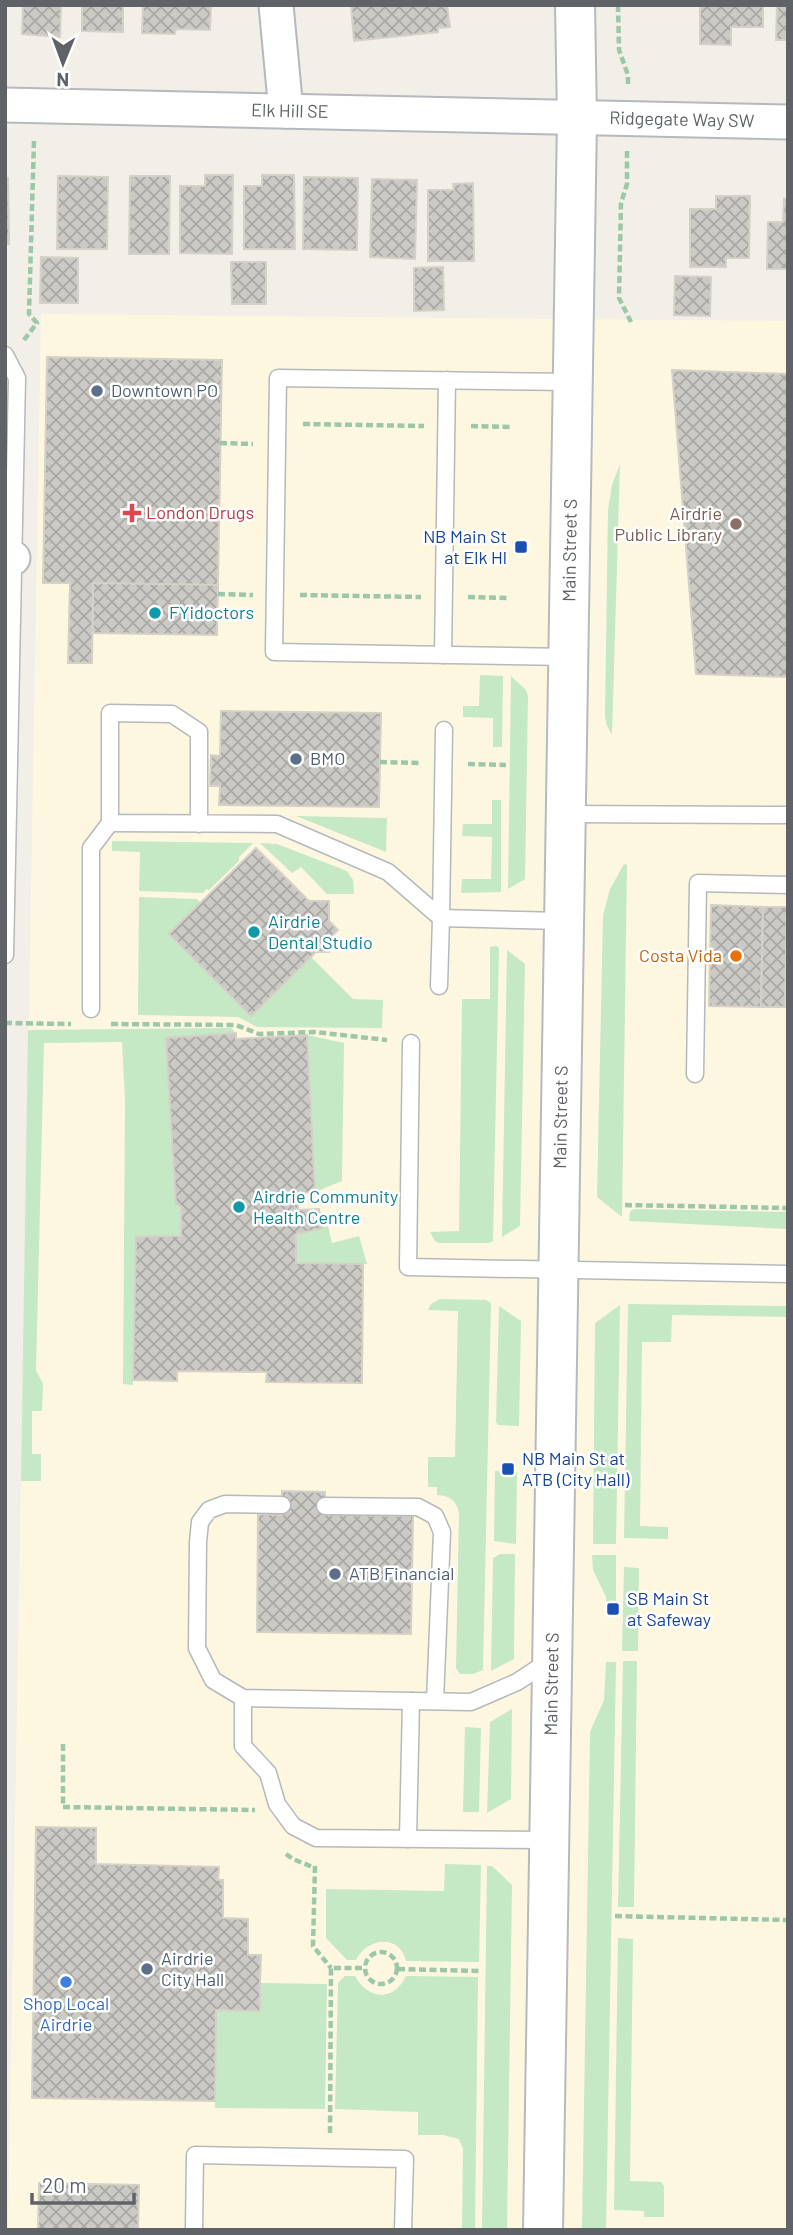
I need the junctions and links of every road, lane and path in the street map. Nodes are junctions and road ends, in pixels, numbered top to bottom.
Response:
1 (276, 5) edge
2 (575, 5) edge
3 (618, 5) edge
4 (5, 105) edge
5 (286, 111) junction
6 (576, 118) junction
7 (627, 119) junction
8 (788, 122) edge
9 (34, 135) dead end
10 (631, 322) dead end
11 (7, 357) edge
12 (447, 380) junction
13 (572, 382) junction
14 (446, 426) junction
15 (512, 427) dead end
16 (277, 436) junction
17 (220, 443) dead end
18 (9, 558) edge
19 (218, 594) dead end
20 (275, 595) junction
21 (444, 597) junction
22 (509, 598) dead end
23 (443, 655) junction
24 (568, 657) junction
25 (444, 730) dead end
26 (7, 784) edge
27 (565, 814) junction
28 (788, 815) edge
29 (110, 822) junction
30 (199, 824) junction
31 (788, 885) edge
32 (441, 918) junction
33 (563, 922) junction
34 (5, 955) edge
35 (439, 986) dead end
36 (91, 1009) dead end
37 (5, 1023) edge
38 (73, 1024) dead end
39 (100, 1024) dead end
40 (411, 1044) joint
41 (695, 1074) dead end
42 (625, 1205) dead end
43 (788, 1208) edge
44 (558, 1269) junction
45 (788, 1274) edge
46 (282, 1505) dead end
47 (325, 1506) dead end
48 (551, 1660) junction
49 (243, 1699) junction
50 (411, 1701) junction
51 (435, 1701) junction
52 (64, 1744) dead end
53 (260, 1822) dead end
54 (316, 1838) junction
55 (408, 1839) junction
56 (548, 1840) junction
57 (278, 1847) dead end
58 (315, 1868) junction
59 (615, 1916) dead end
60 (788, 1920) edge
61 (331, 1968) junction
62 (364, 1968) junction
63 (398, 1969) junction
64 (481, 1971) dead end
65 (329, 2158) junction
66 (194, 2230) edge
67 (403, 2230) edge
68 (543, 2230) edge

1 - 5 street
2 - 6 main road, Main Street S
3 - 7 path
4 - 5 street, Elk Hill SE
5 - 6 street, Elk Hill SE
6 - 7 street, Ridgegate Way SW
6 - 13 main road, Main Street S
7 - 8 street, Ridgegate Way SW
7 - 10 path
9 - 11 path
11 - 18 lane
12 - 13 lane
12 - 14 lane
12 - 16 lane
13 - 24 main road, Main Street S
14 - 15 path
14 - 16 path
14 - 21 lane
16 - 17 path
16 - 20 lane
18 - 26 lane
19 - 20 path
20 - 21 path
20 - 23 lane
21 - 22 path
21 - 23 lane
23 - 24 lane
24 - 27 main road, Main Street S
25 - 32 lane
26 - 34 lane
27 - 28 lane
27 - 33 main road, Main Street S
29 - 30 lane
29 - 30 lane
29 - 36 lane
30 - 32 lane
31 - 41 lane
32 - 33 lane
32 - 35 lane
33 - 44 main road, Main Street S
37 - 38 path
39 - 40 path
40 - 44 lane
42 - 43 path
44 - 45 lane
44 - 48 main road, Main Street S
46 - 49 lane
47 - 51 lane
48 - 51 lane
48 - 56 main road, Main Street S
49 - 50 lane
49 - 54 lane
50 - 51 lane
50 - 55 lane
52 - 53 path
54 - 55 lane
54 - 58 path
55 - 56 lane
56 - 68 main road, Main Street S
57 - 58 path
58 - 61 path
59 - 60 path
61 - 62 path
61 - 65 path
62 - 63 path
62 - 63 path
63 - 64 path
65 - 66 lane
65 - 67 lane

